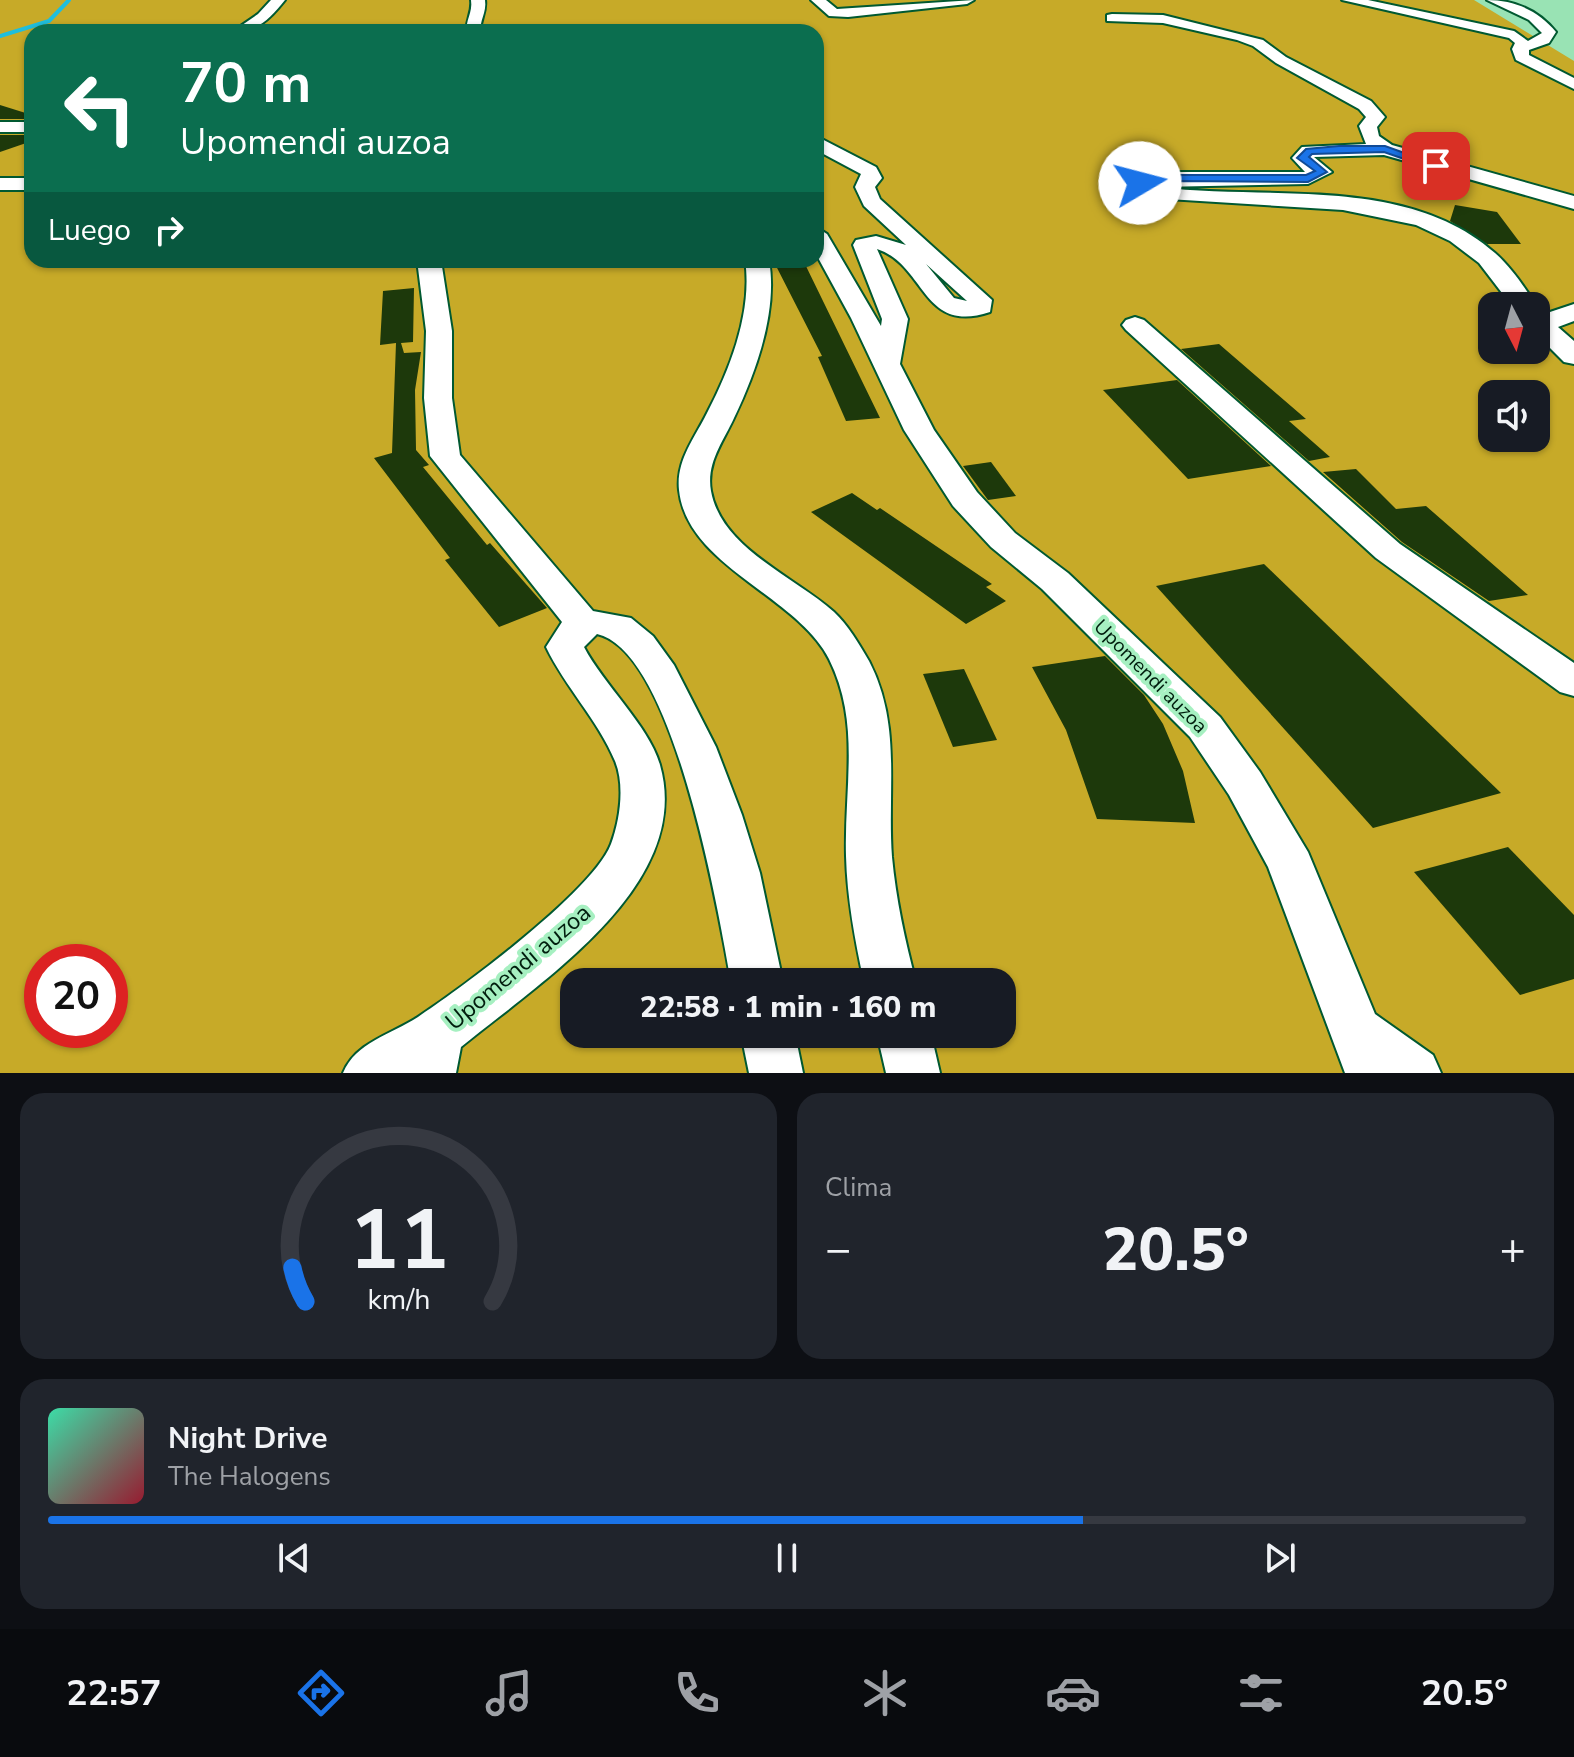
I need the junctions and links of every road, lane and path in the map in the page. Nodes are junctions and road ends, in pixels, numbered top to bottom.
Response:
1 (278, 0) edge
2 (478, 0) edge
3 (818, 0) edge
4 (967, 0) edge
5 (1349, 0) edge
6 (1494, 0) edge
7 (1112, 18) dead end
8 (252, 24) edge
9 (474, 24) edge
10 (1519, 49) junction
11 (1574, 84) edge
12 (0, 127) edge
13 (24, 127) edge
14 (824, 146) edge
15 (1385, 149) junction
16 (0, 184) edge
17 (24, 184) edge
18 (1574, 203) edge
19 (824, 249) edge
20 (430, 268) edge
21 (760, 268) edge
22 (1514, 292) edge
23 (1574, 312) edge
24 (1550, 315) edge
25 (1135, 325) dead end
26 (1550, 333) edge
27 (1574, 356) edge
28 (887, 364) junction
29 (584, 625) junction
30 (1574, 682) edge
31 (754, 968) edge
32 (888, 968) edge
33 (771, 1048) edge
34 (907, 1048) edge
35 (1363, 1052) edge
36 (433, 1054) edge
37 (370, 1073) edge
38 (776, 1073) edge
39 (913, 1073) edge
40 (1414, 1073) edge

1 - 8 lane
2 - 9 lane
3 - 4 lane
5 - 10 lane
6 - 10 lane
7 - 15 lane
10 - 11 lane
12 - 13 lane
14 - 28 lane
15 - 18 lane
15 - 22 lane
16 - 17 lane
19 - 28 lane, Upomendi auzoa
20 - 29 lane
21 - 32 lane
23 - 24 lane
25 - 30 lane
26 - 27 lane
28 - 35 lane, Upomendi auzoa
29 - 31 lane
29 - 36 lane, Upomendi auzoa
33 - 38 lane
34 - 39 lane
35 - 40 lane, Upomendi auzoa
36 - 37 lane, Upomendi auzoa

